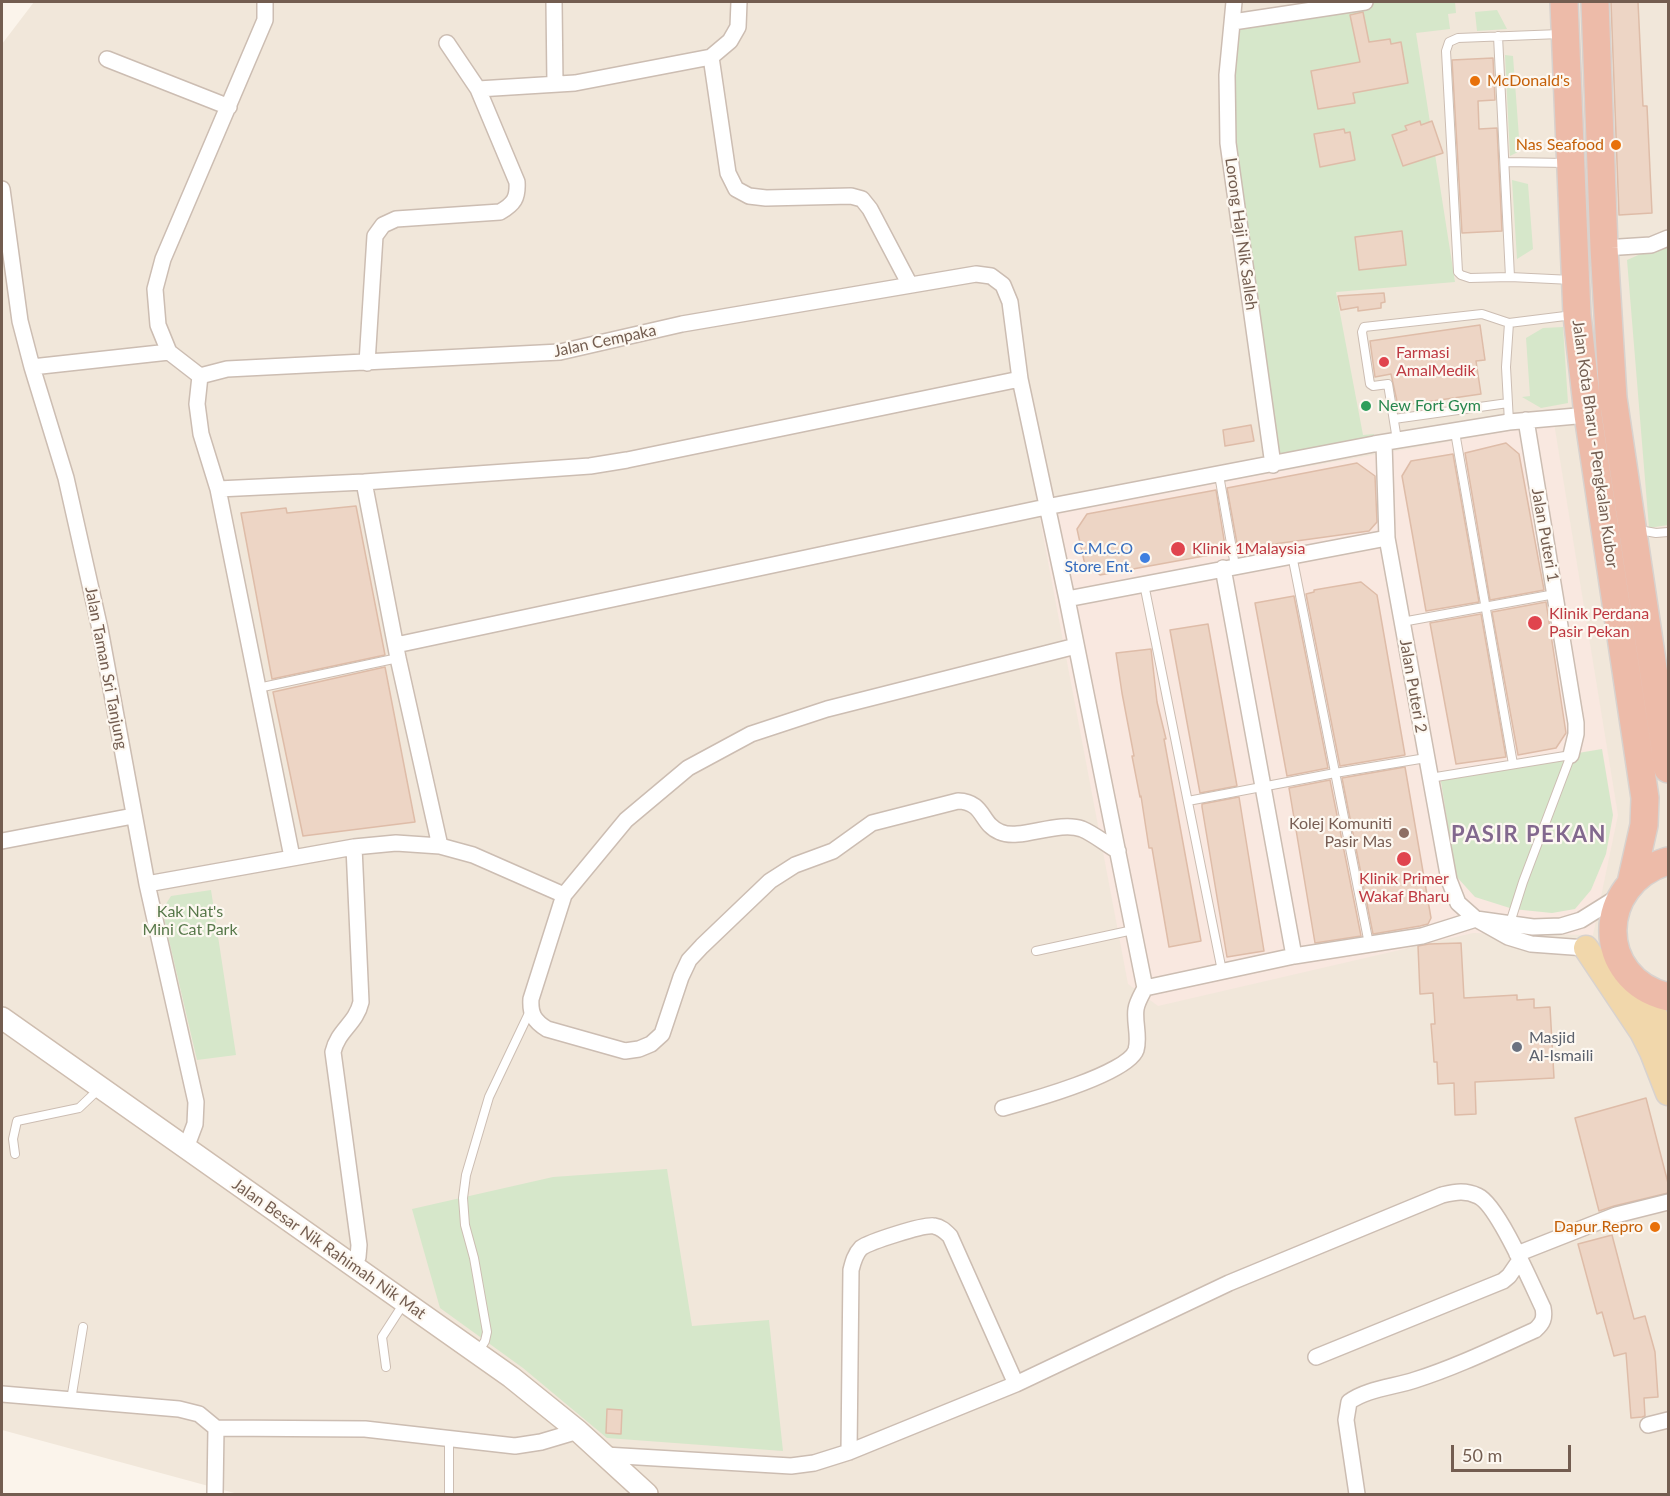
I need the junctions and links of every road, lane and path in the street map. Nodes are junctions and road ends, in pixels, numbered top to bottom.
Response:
1 (266, 2) edge
2 (554, 2) edge
3 (739, 2) edge
4 (1234, 2) edge
5 (1365, 2) edge
6 (1563, 2) edge
7 (1595, 2) edge
8 (1233, 22) junction
9 (1565, 34) junction
10 (1498, 36) junction
11 (447, 43) dead end
12 (711, 57) junction
13 (107, 59) dead end
14 (555, 84) junction
15 (478, 89) junction
16 (229, 107) junction
17 (1505, 162) junction
18 (1571, 163) junction
19 (2, 189) edge
20 (1668, 238) edge
21 (1604, 248) junction
22 (1510, 277) junction
23 (1576, 281) junction
24 (910, 285) junction
25 (1577, 315) junction
26 (1509, 323) junction
27 (169, 352) junction
28 (367, 363) junction
29 (32, 367) junction
30 (200, 376) junction
31 (1020, 379) junction
32 (1508, 403) junction
33 (1588, 415) junction
34 (1394, 420) junction
35 (1526, 420) junction
36 (1509, 422) junction
37 (1455, 432) junction
38 (1391, 442) junction
39 (1273, 465) junction
40 (1219, 475) junction
41 (364, 482) junction
42 (218, 489) junction
43 (1046, 507) junction
44 (1631, 529) junction
45 (1668, 532) edge
46 (1387, 538) junction
47 (1292, 555) junction
48 (1229, 567) junction
49 (1144, 584) junction
50 (1555, 594) junction
51 (1067, 599) junction
52 (1486, 608) junction
53 (1402, 622) junction
54 (1076, 646) junction
55 (397, 652) junction
56 (258, 688) junction
57 (1571, 755) junction
58 (1426, 758) junction
59 (1513, 764) junction
60 (1668, 769) edge
61 (1335, 773) junction
62 (1430, 778) junction
63 (1263, 787) junction
64 (1188, 801) junction
65 (134, 816) junction
66 (2, 841) edge
67 (440, 846) junction
68 (354, 847) junction
69 (1118, 851) junction
70 (292, 857) junction
71 (1668, 861) edge
72 (147, 884) junction
73 (1627, 888) junction
74 (564, 895) junction
75 (1476, 919) junction
76 (1133, 930) junction
77 (1508, 930) junction
78 (1369, 944) junction
79 (1586, 948) junction
80 (1036, 951) dead end
81 (1294, 956) junction
82 (1222, 971) junction
83 (1632, 976) junction
84 (1145, 988) junction
85 (1668, 997) edge
86 (530, 1011) junction
87 (2, 1018) edge
88 (1668, 1052) edge
89 (101, 1087) junction
90 (1668, 1093) edge
91 (1003, 1108) dead end
92 (186, 1148) junction
93 (15, 1154) dead end
94 (1668, 1202) edge
95 (1519, 1257) junction
96 (353, 1267) junction
97 (405, 1302) junction
98 (83, 1327) dead end
99 (477, 1353) junction
100 (1316, 1357) dead end
101 (386, 1367) dead end
102 (1016, 1384) junction
103 (2, 1394) edge
104 (71, 1400) junction
105 (1668, 1420) edge
106 (1648, 1425) dead end
107 (216, 1428) junction
108 (578, 1431) junction
109 (449, 1439) junction
110 (849, 1452) junction
111 (605, 1455) junction
112 (215, 1494) edge
113 (449, 1494) edge
114 (647, 1494) edge
115 (1357, 1494) edge

1 - 16 street
2 - 14 street
3 - 12 street
4 - 8 street, Lorong Haji Nik Salleh
5 - 8 street
6 - 9 highway, Jalan Kota Bharu - Pengkalan Kubor
7 - 21 highway, Jalan Kota Bharu - Pengkalan Kubor
8 - 39 street, Lorong Haji Nik Salleh
9 - 10 lane
9 - 18 highway, Jalan Kota Bharu - Pengkalan Kubor
10 - 17 lane
10 - 22 lane
11 - 15 street
12 - 14 street
12 - 24 street
13 - 16 street
14 - 15 street
15 - 28 street
16 - 27 street
17 - 18 lane
17 - 22 lane
18 - 23 highway, Jalan Kota Bharu - Pengkalan Kubor
19 - 29 street, Jalan Taman Sri Tanjung
20 - 21 street
21 - 44 highway, Jalan Kota Bharu - Pengkalan Kubor
22 - 23 lane
23 - 25 highway, Jalan Kota Bharu - Pengkalan Kubor
24 - 28 street, Jalan Cempaka
24 - 31 street, Jalan Cempaka
25 - 26 lane
25 - 33 highway, Jalan Kota Bharu - Pengkalan Kubor
26 - 32 lane
26 - 34 lane
27 - 29 street
27 - 30 street
28 - 30 street, Jalan Cempaka
29 - 65 street, Jalan Taman Sri Tanjung
30 - 42 street
31 - 41 street
31 - 43 street
32 - 34 lane
32 - 36 lane
33 - 35 street
33 - 73 highway, Jalan Kota Bharu - Pengkalan Kubor
34 - 38 lane
35 - 36 street
35 - 50 street, Jalan Puteri 1
36 - 37 street
37 - 38 street
37 - 52 lane
38 - 39 street
38 - 46 street, Jalan Puteri 2
39 - 40 street
40 - 43 street
40 - 48 lane
41 - 42 street
41 - 55 street
42 - 56 street
43 - 51 street
43 - 55 street
44 - 45 lane
44 - 60 highway, Jalan Kota Bharu - Pengkalan Kubor
46 - 47 street
46 - 53 street, Jalan Puteri 2
47 - 48 street
47 - 61 lane
48 - 49 street
48 - 63 street
49 - 51 street
49 - 64 lane
50 - 52 lane
50 - 57 street, Jalan Puteri 1
51 - 54 street
52 - 53 lane
52 - 59 lane
53 - 58 street, Jalan Puteri 2
54 - 69 street
54 - 74 street
55 - 56 lane
55 - 67 street
56 - 70 street
57 - 59 lane
57 - 77 lane
58 - 61 lane
58 - 62 street, Jalan Puteri 2
59 - 62 lane
61 - 63 lane
61 - 78 lane
62 - 75 street, Jalan Puteri 2
63 - 64 lane
63 - 81 street
64 - 82 lane
65 - 66 street
65 - 72 street, Jalan Taman Sri Tanjung
67 - 68 street
67 - 74 street
68 - 70 street
68 - 96 street
69 - 76 street
69 - 86 street
70 - 72 street
71 - 73 highway
72 - 92 street, Jalan Taman Sri Tanjung
73 - 77 street
73 - 83 highway, Jalan Kota Bharu - Pengkalan Kubor
74 - 86 street
75 - 77 street
75 - 78 street
76 - 80 lane
76 - 84 street
77 - 79 street
78 - 81 street
79 - 83 street
79 - 90 main road
81 - 82 street
82 - 84 street
83 - 85 highway
83 - 88 main road
84 - 91 street
86 - 99 lane
87 - 89 street, Jalan Besar Nik Rahimah Nik Mat
89 - 92 street, Jalan Besar Nik Rahimah Nik Mat
89 - 93 lane
92 - 96 street, Jalan Besar Nik Rahimah Nik Mat
94 - 95 street
95 - 100 street
95 - 102 street
95 - 115 street
96 - 97 street, Jalan Besar Nik Rahimah Nik Mat
97 - 99 street, Jalan Besar Nik Rahimah Nik Mat
97 - 101 lane
98 - 104 lane
99 - 108 street, Jalan Besar Nik Rahimah Nik Mat
102 - 110 street
102 - 110 street
103 - 104 street
104 - 107 street
105 - 106 street
107 - 109 street
107 - 112 street
108 - 109 street
108 - 111 street, Jalan Besar Nik Rahimah Nik Mat
109 - 113 lane
110 - 111 street
111 - 114 street, Jalan Besar Nik Rahimah Nik Mat

